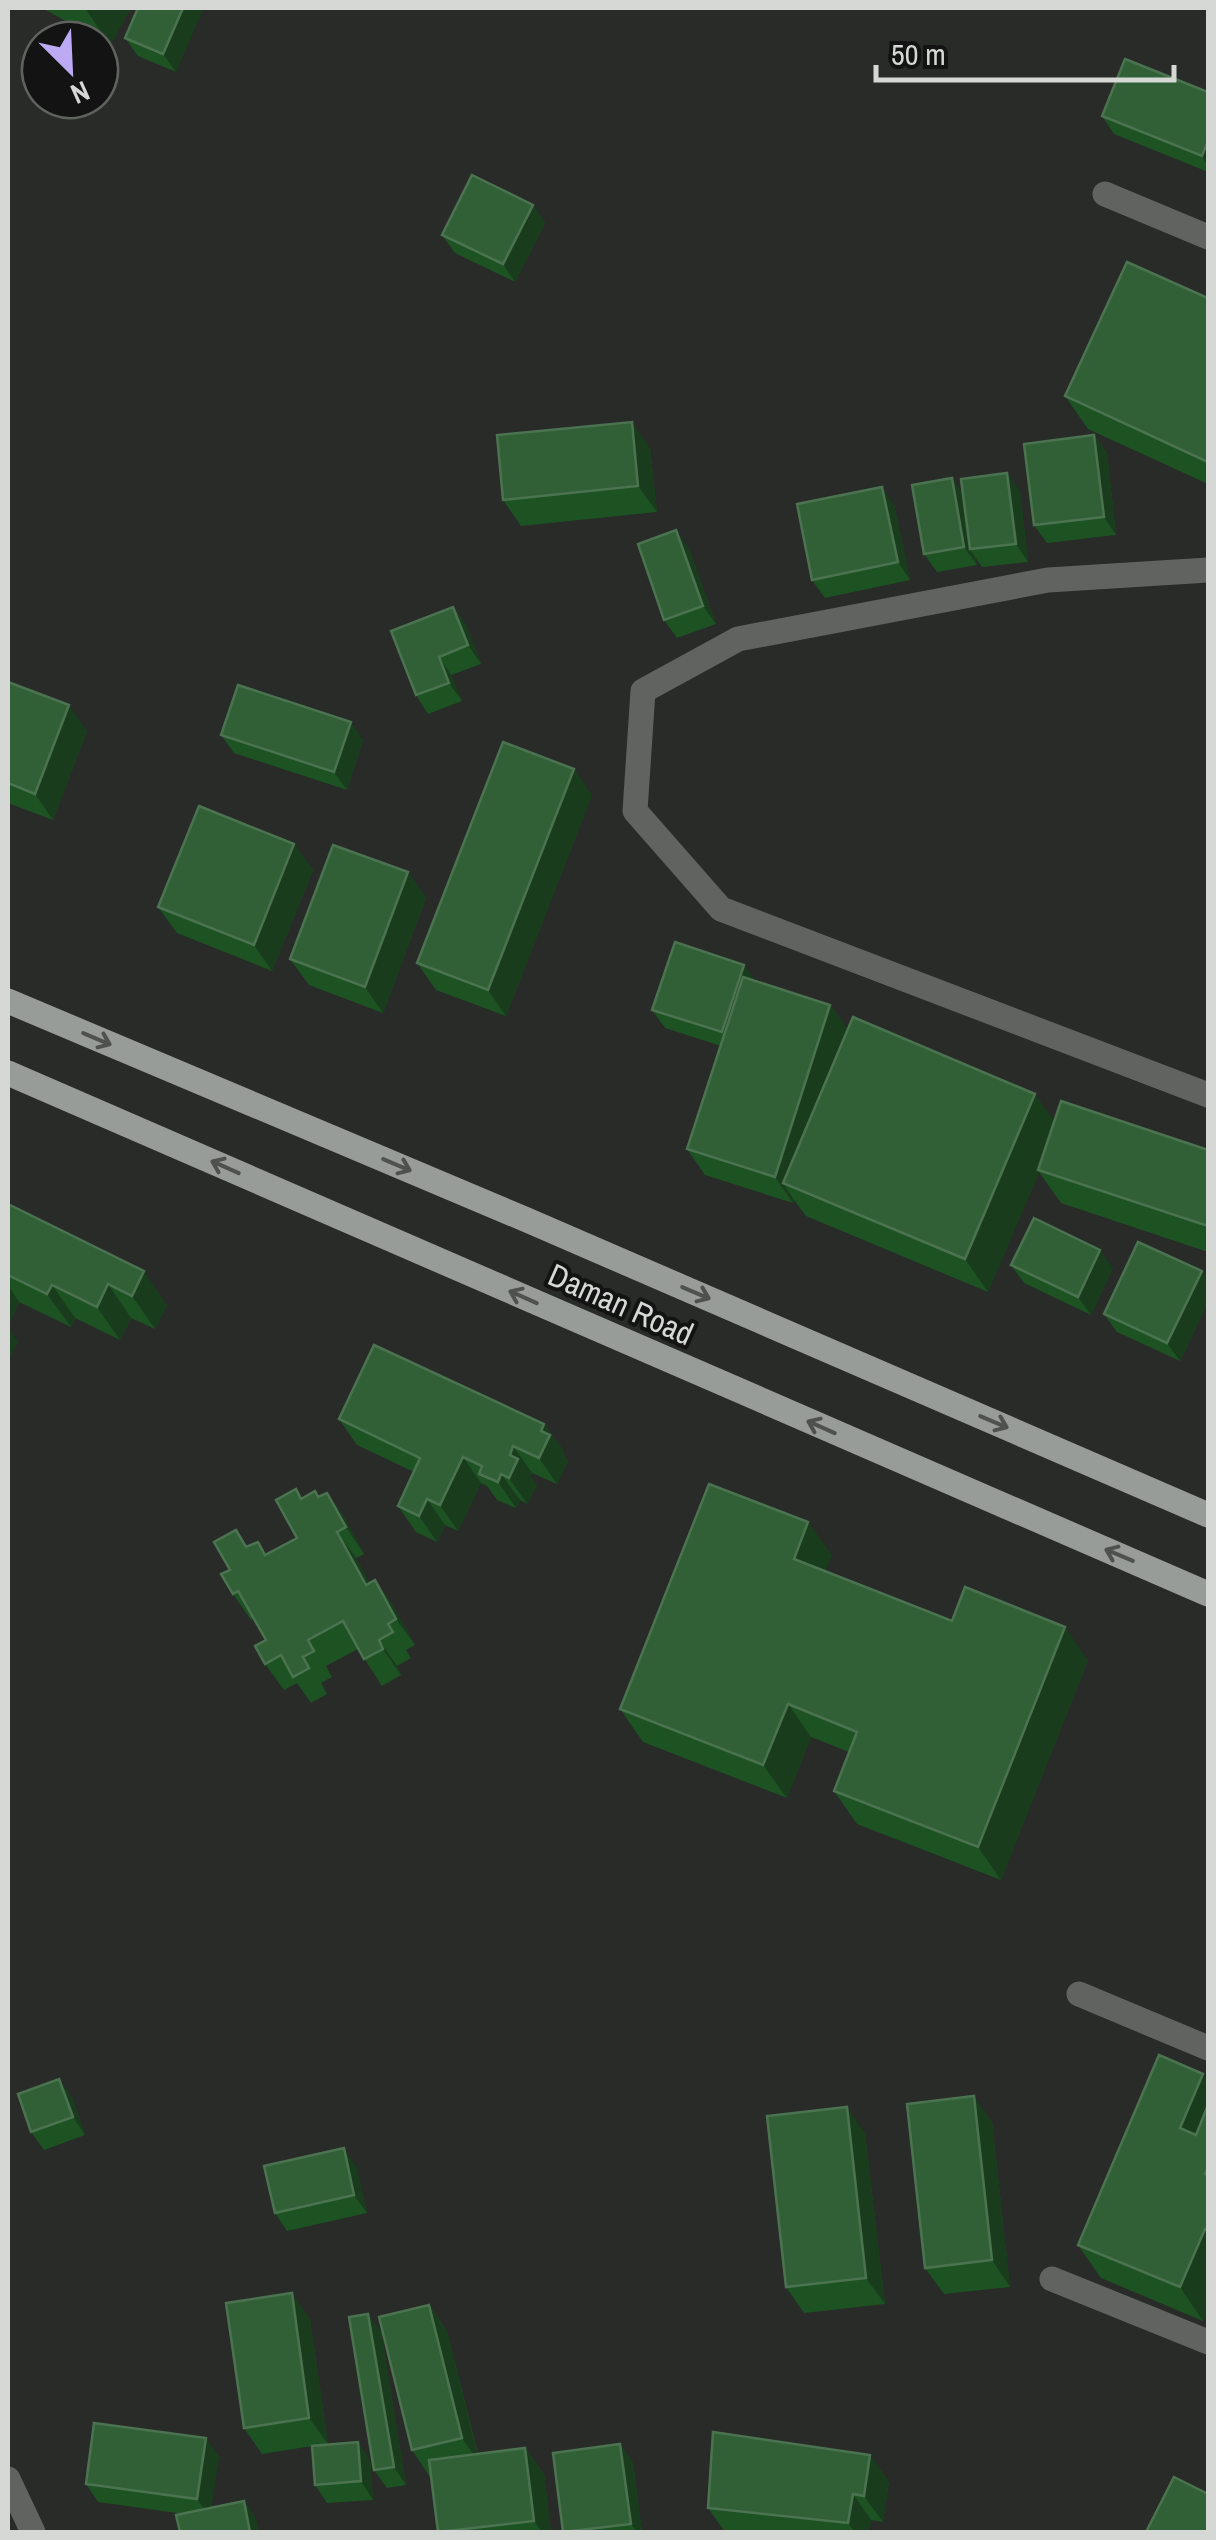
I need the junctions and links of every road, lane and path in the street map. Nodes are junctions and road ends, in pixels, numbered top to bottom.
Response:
1 (1105, 194) dead end
2 (1208, 238) edge
3 (1208, 570) edge
4 (8, 1001) edge
5 (8, 1073) edge
6 (1208, 1096) edge
7 (1208, 1516) edge
8 (1208, 1594) edge
9 (1079, 1994) dead end
10 (1208, 2048) edge
11 (1052, 2279) dead end
12 (1208, 2342) edge
13 (8, 2479) edge
14 (33, 2532) edge

1 - 2 street
3 - 6 street
4 -> 7 main road
8 -> 5 main road, Daman Road
9 - 10 street
11 - 12 street
13 - 14 street

